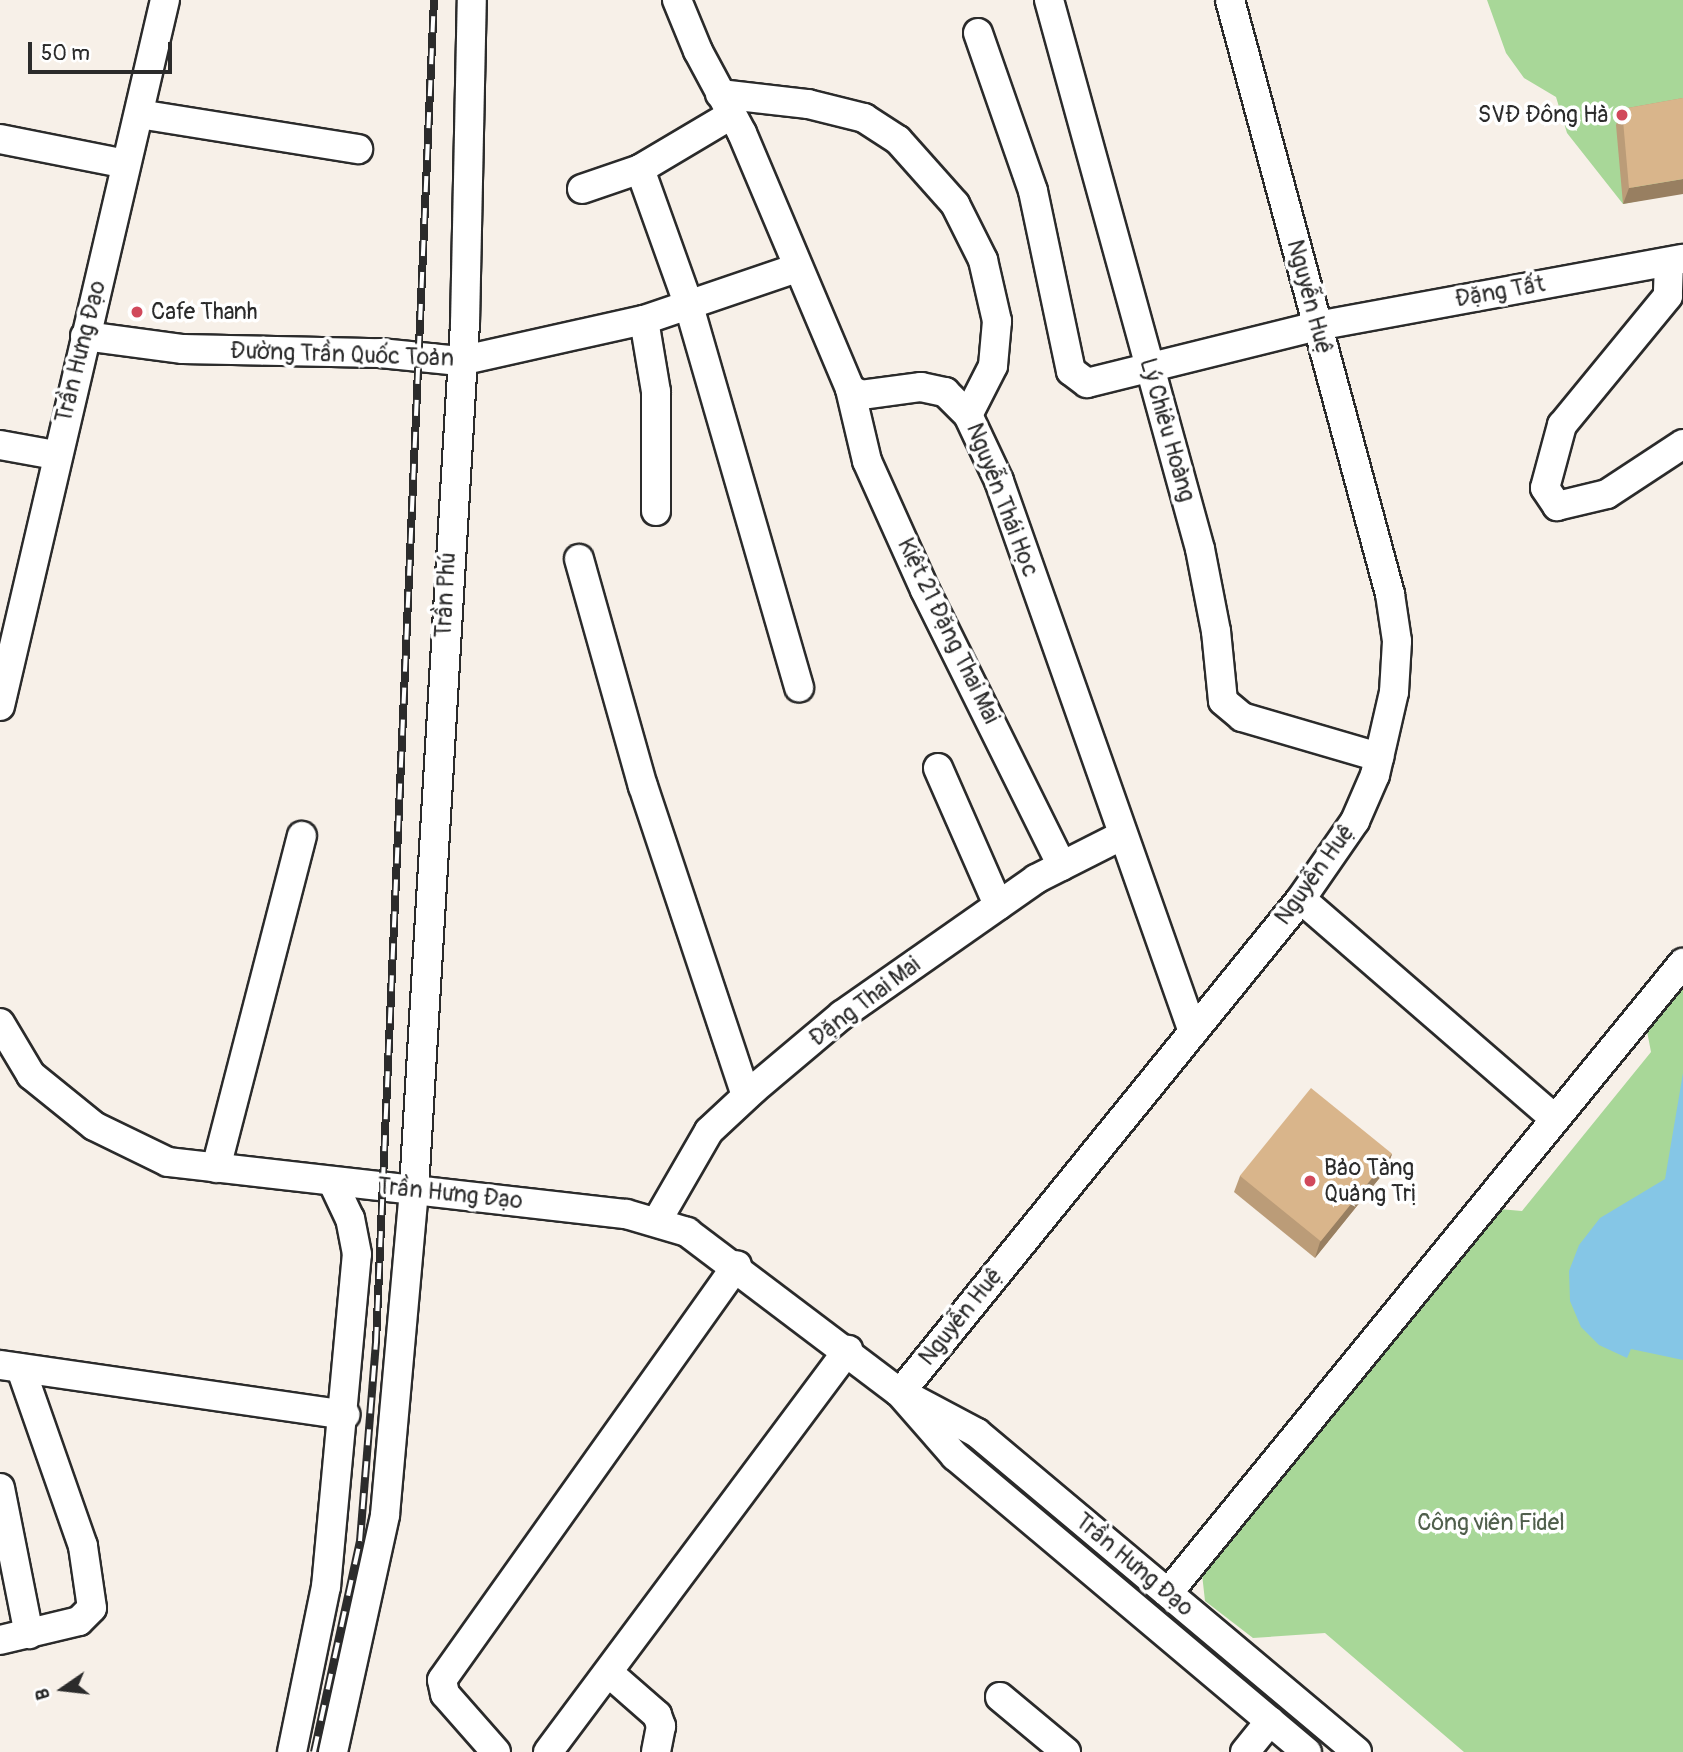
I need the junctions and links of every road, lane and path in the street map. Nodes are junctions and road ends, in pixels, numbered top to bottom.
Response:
1 (165, 0) edge
2 (472, 0) edge
3 (677, 0) edge
4 (1049, 0) edge
5 (1230, 0) edge
6 (978, 33) dead end
7 (726, 104) junction
8 (139, 114) junction
9 (0, 139) edge
10 (358, 149) dead end
11 (126, 164) junction
12 (640, 169) junction
13 (582, 189) dead end
14 (1676, 261) edge
15 (797, 268) junction
16 (689, 306) junction
17 (644, 320) junction
18 (1317, 326) junction
19 (85, 336) junction
20 (460, 361) junction
21 (1149, 367) junction
22 (850, 389) junction
23 (968, 415) junction
24 (1683, 444) edge
25 (0, 445) edge
26 (55, 455) junction
27 (656, 511) dead end
28 (579, 559) dead end
29 (799, 687) dead end
30 (0, 706) edge
31 (1379, 757) junction
32 (938, 768) dead end
33 (302, 836) dead end
34 (1121, 836) junction
35 (1062, 866) junction
36 (1301, 899) junction
37 (999, 905) junction
38 (1683, 963) edge
39 (0, 1023) edge
40 (1192, 1032) junction
41 (747, 1095) junction
42 (1555, 1119) junction
43 (216, 1168) junction
44 (332, 1181) junction
45 (414, 1189) junction
46 (657, 1221) junction
47 (737, 1265) junction
48 (848, 1350) junction
49 (11, 1367) edge
50 (900, 1393) junction
51 (345, 1415) junction
52 (0, 1488) edge
53 (1168, 1593) junction
54 (29, 1634) junction
55 (0, 1640) edge
56 (609, 1673) junction
57 (1000, 1697) dead end
58 (1270, 1721) junction
59 (292, 1752) edge
60 (333, 1752) edge
61 (496, 1752) edge
62 (548, 1752) edge
63 (656, 1752) edge
64 (1066, 1752) edge
65 (1245, 1752) edge
66 (1307, 1752) edge
67 (1357, 1752) edge

1 - 8 street, Trần Hưng Đạo
2 - 20 street, Trần Phú
3 - 7 street
4 - 21 street, Lý Chiêu Hoàng
5 - 18 street, Nguyễn Huệ
6 - 21 street, Đặng Tất
7 - 12 street
7 - 15 street
7 - 23 street
8 - 10 street
8 - 11 street, Trần Hưng Đạo
9 - 11 street
11 - 19 street, Trần Hưng Đạo
12 - 13 street
12 - 16 street
14 - 18 street, Đặng Tất
14 - 24 street
15 - 16 street, Đường Trần Quốc Toản
15 - 22 street
16 - 17 street, Đường Trần Quốc Toản
16 - 29 street
17 - 20 street, Đường Trần Quốc Toản
17 - 27 street
18 - 21 street, Đặng Tất
18 - 31 street, Nguyễn Huệ
19 - 20 street, Đường Trần Quốc Toản
19 - 26 street, Trần Hưng Đạo
20 - 45 street, Trần Phú
21 - 31 street, Lý Chiêu Hoàng
22 - 23 street, Nguyễn Thái Học
22 - 35 street, Kiệt 21 Đặng Thai Mai
23 - 34 street, Nguyễn Thái Học
25 - 26 street
26 - 30 street, Trần Hưng Đạo
28 - 41 street
31 - 36 street, Nguyễn Huệ
32 - 37 street
33 - 43 street
34 - 35 street, Đặng Thai Mai
34 - 40 street, Nguyễn Thái Học
35 - 37 street, Đặng Thai Mai
36 - 40 street, Nguyễn Huệ
36 - 42 street
37 - 41 street, Đặng Thai Mai
38 - 42 street
39 - 43 street, Trần Hưng Đạo
40 - 50 street, Nguyễn Huệ
41 - 46 street, Đặng Thai Mai
42 - 53 street
43 - 44 street, Trần Hưng Đạo
44 - 45 street, Trần Hưng Đạo
44 - 51 street
45 - 46 street, Trần Hưng Đạo
45 - 60 street, Trần Phú
46 - 47 street, Trần Hưng Đạo
47 - 48 street, Trần Hưng Đạo
47 - 61 street
48 - 50 street, Trần Hưng Đạo
48 - 56 street
49 - 51 street
49 - 54 street
50 - 53 street, Trần Hưng Đạo
50 - 58 street, Trần Hưng Đạo
51 - 59 street
52 - 54 street
53 - 67 street, Trần Hưng Đạo
54 - 55 street
56 - 62 street
56 - 63 street
57 - 64 street
58 - 65 street
58 - 66 street, Trần Hưng Đạo

